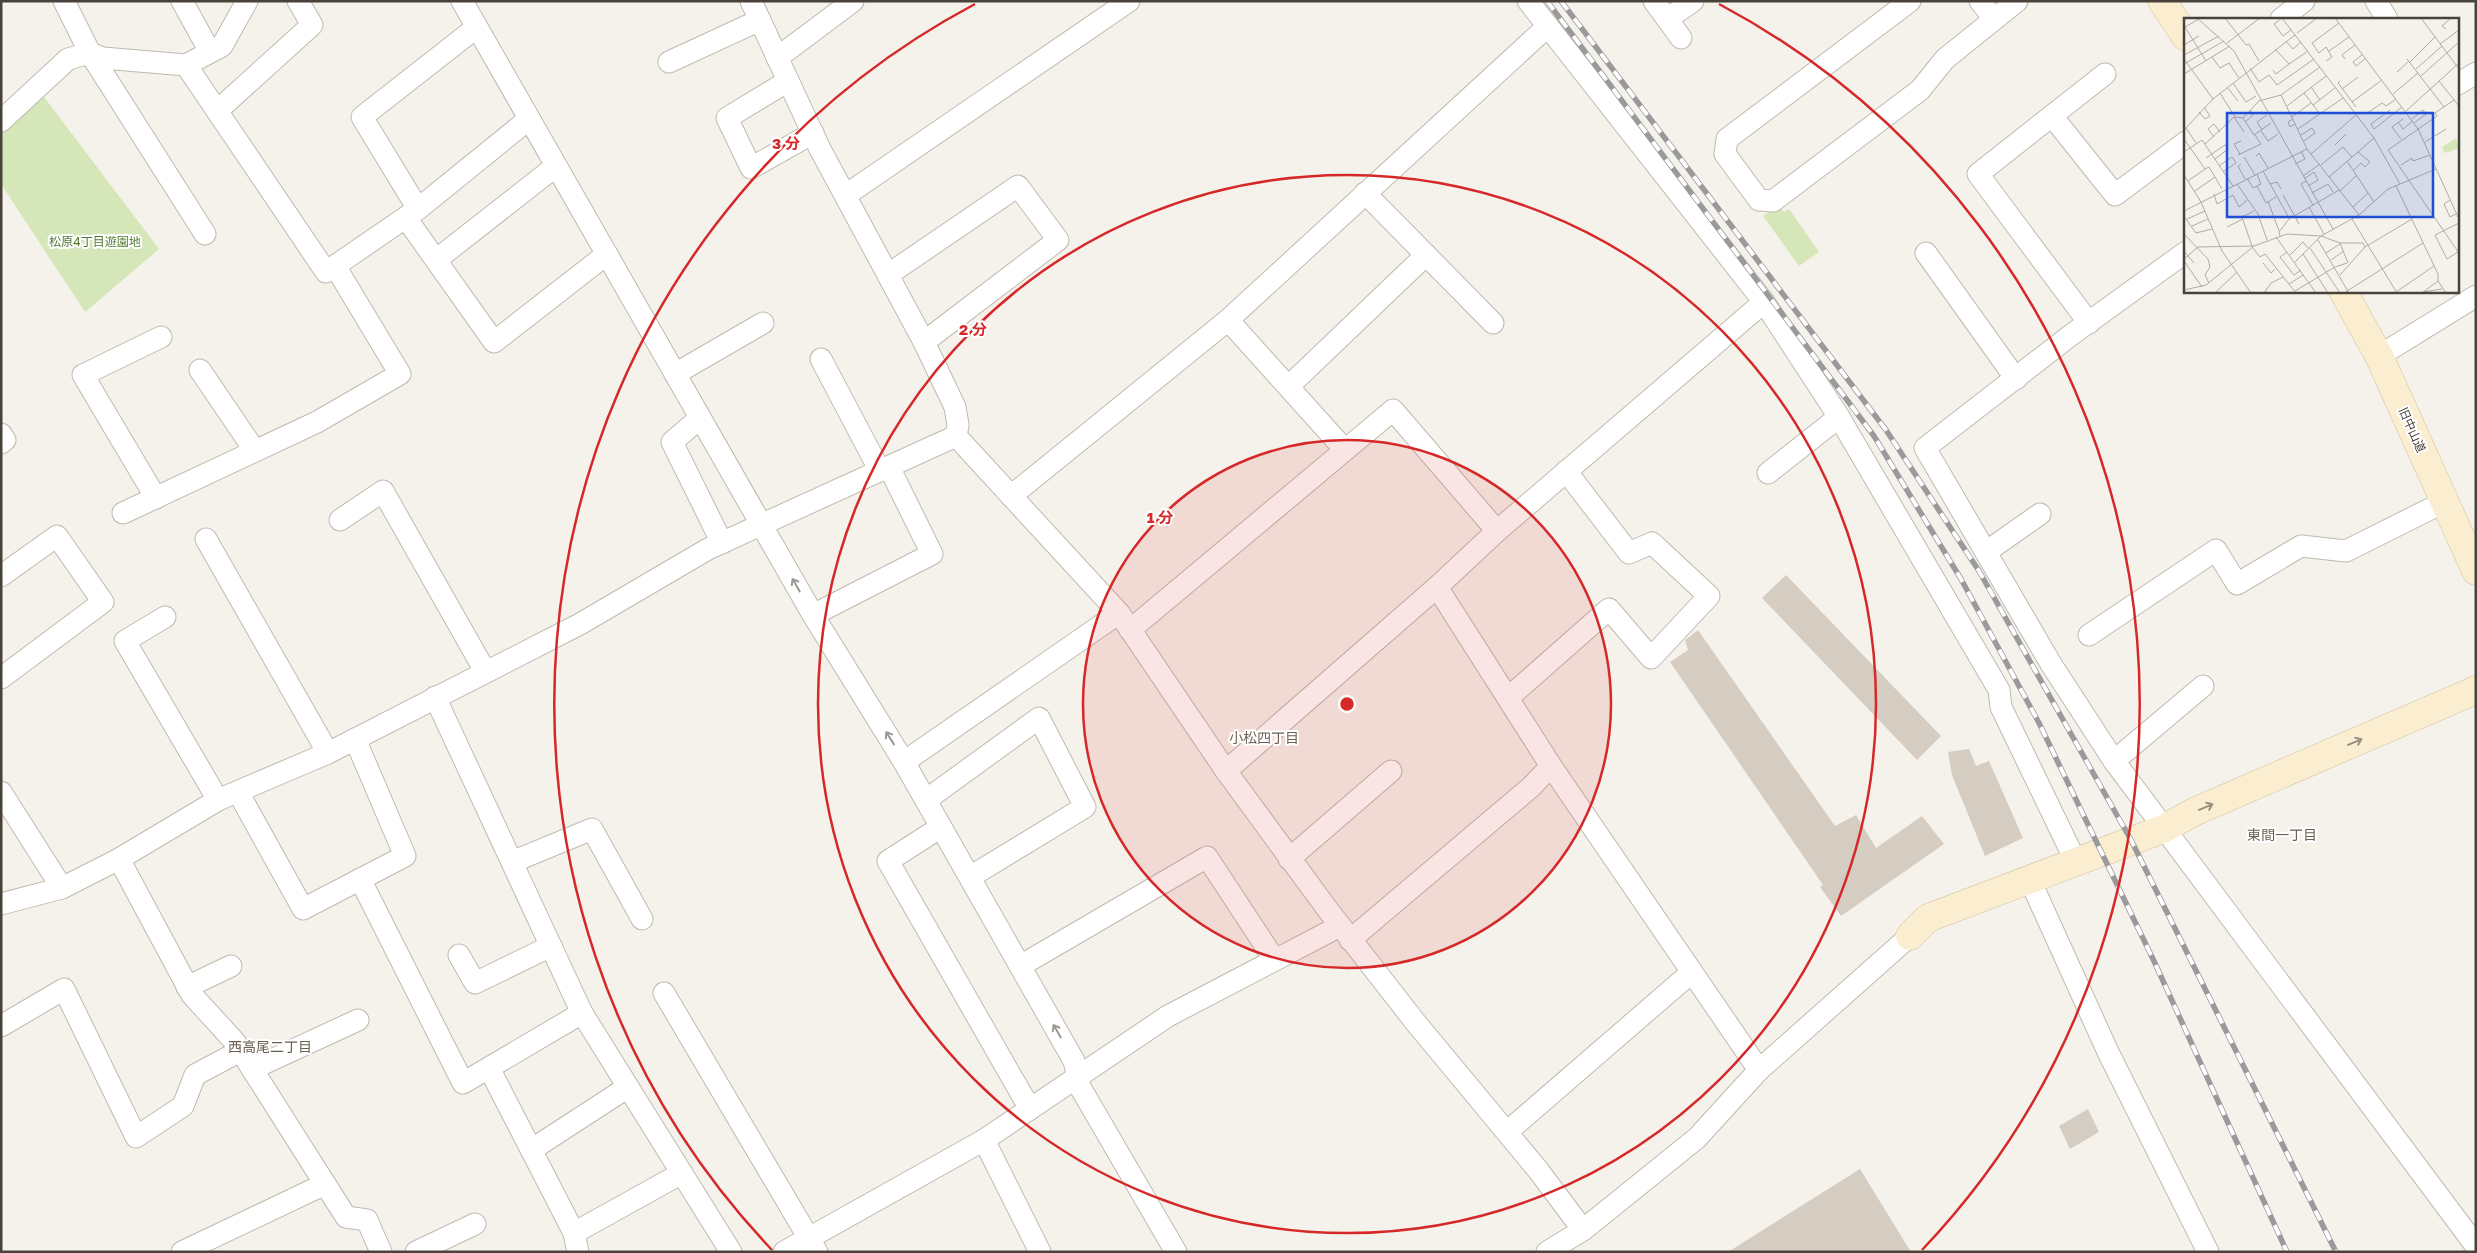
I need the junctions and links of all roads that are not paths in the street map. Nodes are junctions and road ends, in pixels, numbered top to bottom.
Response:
1 (64, 1) edge
2 (182, 1) edge
3 (247, 1) edge
4 (298, 1) edge
5 (462, 1) edge
6 (853, 1) edge
7 (1129, 1) edge
8 (1528, 1) edge
9 (1654, 1) edge
10 (1693, 1) edge
11 (1910, 1) edge
12 (1980, 1) edge
13 (2017, 1) edge
14 (2162, 1) edge
15 (2304, 1) edge
16 (2376, 1) edge
17 (1103, 8) edge
18 (755, 11) edge
19 (2282, 18) edge
20 (2386, 18) edge
21 (1667, 19) junction
22 (1994, 19) junction
23 (1548, 26) junction
24 (477, 28) junction
25 (2184, 34) edge
26 (1681, 38) dead end
27 (210, 52) junction
28 (90, 53) junction
29 (777, 58) junction
30 (669, 62) dead end
31 (186, 65) junction
32 (2476, 73) edge
33 (2105, 74) dead end
34 (788, 81) junction
35 (2460, 83) edge
36 (217, 111) junction
37 (2052, 116) junction
38 (529, 120) junction
39 (1, 121) edge
40 (813, 133) junction
41 (2184, 143) edge
42 (556, 166) junction
43 (1365, 193) junction
44 (846, 195) junction
45 (412, 214) junction
46 (205, 234) dead end
47 (1926, 253) dead end
48 (2184, 253) edge
49 (607, 254) junction
50 (1426, 255) junction
51 (436, 260) junction
52 (335, 266) junction
53 (889, 274) junction
54 (2344, 292) edge
55 (2476, 296) edge
56 (1764, 302) junction
57 (1228, 320) junction
58 (763, 323) dead end
59 (1493, 323) dead end
60 (2089, 323) junction
61 (161, 337) dead end
62 (924, 342) junction
63 (2379, 356) junction
64 (821, 359) dead end
65 (200, 370) dead end
66 (676, 374) junction
67 (2016, 380) junction
68 (1289, 386) junction
69 (1839, 417) junction
70 (700, 418) junction
71 (1, 434) edge
72 (956, 436) junction
73 (1, 443) edge
74 (1345, 450) junction
75 (255, 451) junction
76 (885, 469) junction
77 (1566, 471) junction
78 (1768, 473) dead end
79 (1010, 496) junction
80 (156, 498) junction
81 (2444, 502) junction
82 (123, 513) dead end
83 (2040, 514) dead end
84 (340, 520) dead end
85 (762, 525) junction
86 (1496, 531) junction
87 (206, 539) dead end
88 (722, 543) junction
89 (1986, 552) junction
90 (2476, 571) edge
91 (1, 576) edge
92 (1437, 587) junction
93 (813, 615) junction
94 (165, 617) dead end
95 (1125, 622) junction
96 (2090, 635) dead end
97 (484, 671) junction
98 (1, 678) edge
99 (2203, 686) dead end
100 (2476, 690) edge
101 (434, 697) junction
102 (1508, 698) junction
103 (355, 739) junction
104 (328, 753) junction
105 (2114, 761) junction
106 (904, 762) junction
107 (1551, 766) junction
108 (1226, 771) junction
109 (1391, 771) dead end
110 (1, 792) edge
111 (238, 792) junction
112 (218, 800) junction
113 (926, 800) junction
114 (941, 827) junction
115 (2163, 829) junction
116 (118, 859) junction
117 (1289, 859) junction
118 (512, 862) junction
119 (2076, 862) junction
120 (970, 877) junction
121 (360, 879) junction
122 (2030, 880) junction
123 (62, 888) junction
124 (1, 904) edge
125 (642, 919) dead end
126 (1345, 933) junction
127 (1910, 936) joint
128 (551, 946) junction
129 (459, 955) dead end
130 (1274, 959) junction
131 (231, 966) dead end
132 (1020, 966) junction
133 (1692, 972) junction
134 (187, 987) junction
135 (664, 993) dead end
136 (582, 1013) junction
137 (358, 1020) dead end
138 (1, 1026) edge
139 (240, 1051) junction
140 (489, 1068) junction
141 (252, 1069) junction
142 (1759, 1070) junction
143 (1078, 1075) junction
144 (628, 1087) junction
145 (1030, 1109) junction
146 (1507, 1132) junction
147 (984, 1140) junction
148 (531, 1150) junction
149 (682, 1173) junction
150 (325, 1184) junction
151 (475, 1224) dead end
152 (1584, 1230) junction
153 (576, 1243) edge
154 (813, 1244) edge
155 (2476, 1246) edge
156 (182, 1252) edge
157 (381, 1252) edge
158 (416, 1252) edge
159 (731, 1252) edge
160 (784, 1252) edge
161 (1040, 1252) edge
162 (1176, 1252) edge
163 (1547, 1252) edge
164 (2208, 1252) edge

1 - 28 street
2 - 27 street
3 - 27 street
4 - 36 street
5 - 24 street
6 - 29 street
7 - 17 street
8 - 23 street
9 - 21 street
10 - 21 street
11 - 22 street
12 - 22 street
13 - 22 street
14 - 25 street
15 - 19 street
16 - 20 street
17 - 44 street
18 - 29 street
18 - 30 street
21 - 26 street
23 - 43 street
23 - 56 street
24 - 38 street
24 - 45 street
27 - 31 street
28 - 31 street
28 - 39 street
28 - 46 street
29 - 34 street
31 - 36 street
32 - 35 street
33 - 37 street
34 - 40 street
34 - 40 street
36 - 52 street
37 - 41 street
37 - 60 street
38 - 42 street
38 - 45 street
40 - 44 street
42 - 49 street
42 - 51 street
43 - 50 street
43 - 57 street
44 - 53 street
45 - 51 street
45 - 52 street
47 - 67 street
48 - 60 street
49 - 51 street
49 - 66 street
50 - 59 street
50 - 68 street
52 - 75 street
53 - 62 street
53 - 62 street
54 - 63 street, 旧中山道
55 - 63 street
56 - 69 street
56 - 77 street
57 - 68 street
57 - 79 street
58 - 66 street
60 - 67 street
61 - 80 street
62 - 72 street
63 - 81 street, 旧中山道
64 - 76 street
65 - 75 street
66 - 70 street
67 - 89 street
68 - 74 street
69 - 78 street
69 - 119 street
70 - 85 street
70 - 88 street
71 - 73 street
72 - 76 street
72 - 79 street
74 - 86 street
74 - 95 street
75 - 80 street
76 - 85 street
76 - 93 street
77 - 86 street
77 - 102 street
79 - 95 street
80 - 82 street
81 - 90 street, 旧中山道
81 - 96 street
83 - 89 street
84 - 97 street
85 - 88 street
93 -> 85 street
86 - 92 street
87 - 104 street
88 - 97 street
89 - 105 street
91 - 98 street
92 - 102 street
92 - 108 street
106 -> 93 street
94 - 112 street
95 - 106 street
95 - 108 street
97 - 101 street
99 - 105 street
115 -> 100 street
101 - 103 street
101 - 118 street
102 - 107 street
103 - 104 street
103 - 121 street
104 - 111 street
105 - 115 street
106 - 113 street
107 - 126 street
107 - 133 street
108 - 117 street
109 - 117 street
110 - 123 street
111 - 112 street
111 - 121 street
112 - 116 street
113 - 114 street
113 - 120 street
114 - 120 street
114 - 145 street
115 - 119 street
115 - 155 street
116 - 123 street
116 - 134 street
117 - 126 street
118 - 125 street
118 - 128 street
119 - 122 street
120 - 132 street
121 - 140 street
122 - 127 street
122 - 164 street
123 - 124 street
126 - 130 street
126 - 146 street
127 - 142 street
128 - 129 street
128 - 136 street
130 - 132 street
130 - 143 street
131 - 134 street
143 -> 132 street
133 - 142 street
133 - 146 street
134 - 139 street
135 - 154 street
136 - 140 street
136 - 144 street
137 - 141 street
138 - 139 street
139 - 141 street
140 - 148 street
141 - 150 street
142 - 152 street
143 - 145 street
143 - 162 street
144 - 148 street
144 - 149 street
145 - 147 street
146 - 152 street
147 - 154 street
147 - 161 street
148 - 153 street
149 - 153 street
149 - 159 street
150 - 156 street
150 - 157 street
151 - 158 street
152 - 163 street
154 - 160 street

